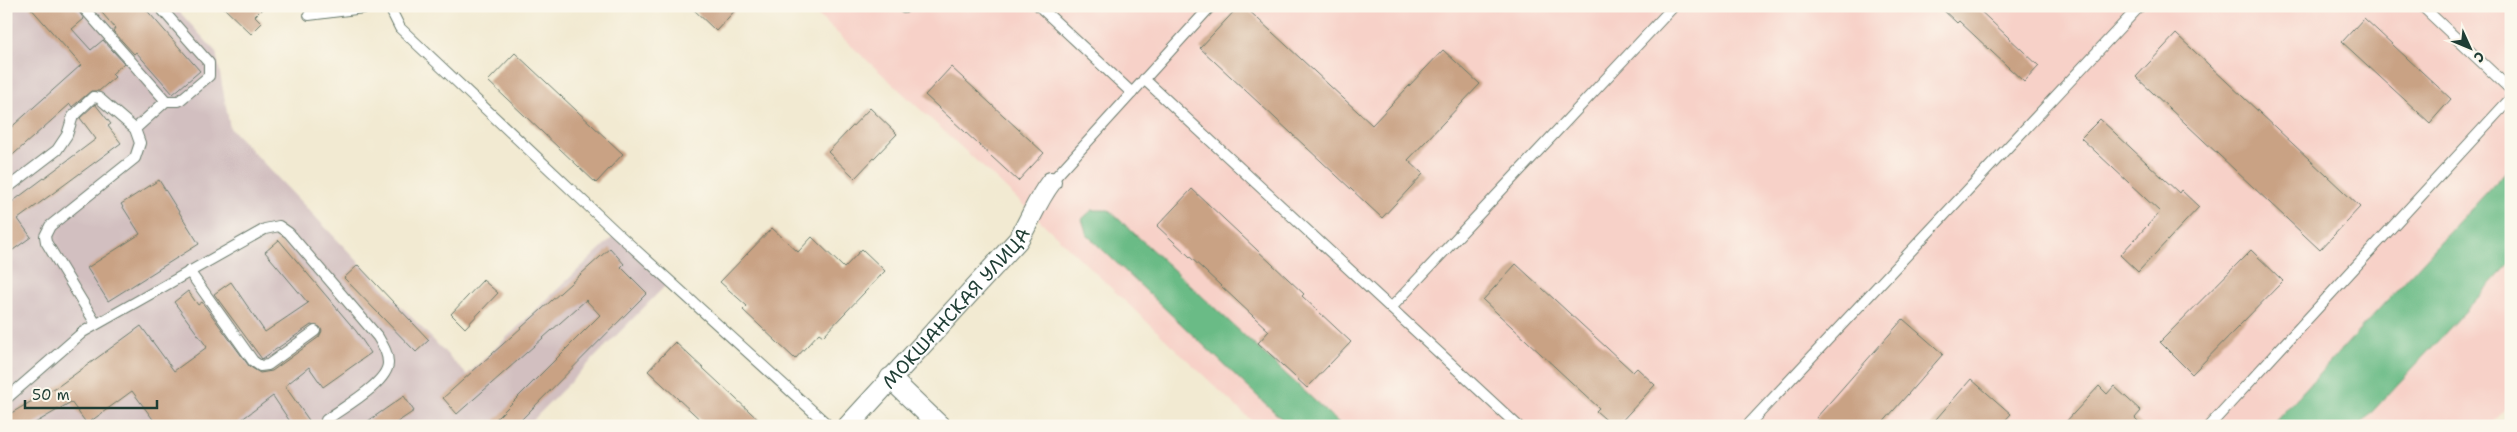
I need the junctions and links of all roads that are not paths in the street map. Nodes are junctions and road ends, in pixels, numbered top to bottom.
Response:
1 (82, 6) edge
2 (159, 6) edge
3 (379, 6) edge
4 (389, 6) edge
5 (1039, 6) edge
6 (1211, 6) edge
7 (1674, 6) edge
8 (2140, 6) edge
9 (2422, 6) edge
10 (309, 15) dead end
11 (1144, 79) junction
12 (2511, 90) edge
13 (1132, 93) junction
14 (2511, 98) edge
15 (166, 101) junction
16 (135, 129) junction
17 (1051, 182) joint
18 (6, 189) edge
19 (189, 271) junction
20 (1391, 308) junction
21 (96, 324) junction
22 (315, 331) dead end
23 (890, 378) junction
24 (6, 399) edge
25 (326, 420) dead end
26 (829, 426) edge
27 (848, 426) edge
28 (940, 426) edge
29 (1518, 426) edge
30 (1747, 426) edge
31 (2209, 426) edge

1 - 15 lane
2 - 15 lane
3 - 10 lane
4 - 26 lane
5 - 13 lane
6 - 11 lane
7 - 20 lane
8 - 30 lane
9 - 12 lane
11 - 13 lane
11 - 20 lane
13 - 17 lane
14 - 31 lane
15 - 16 lane
16 - 18 lane
16 - 21 lane
17 - 23 street, МОКШАНСКАЯ УЛИЦА
19 - 21 lane
19 - 22 lane
19 - 25 lane
20 - 29 lane
21 - 24 lane
23 - 27 street, МОКШАНСКАЯ УЛИЦА
23 - 28 street

